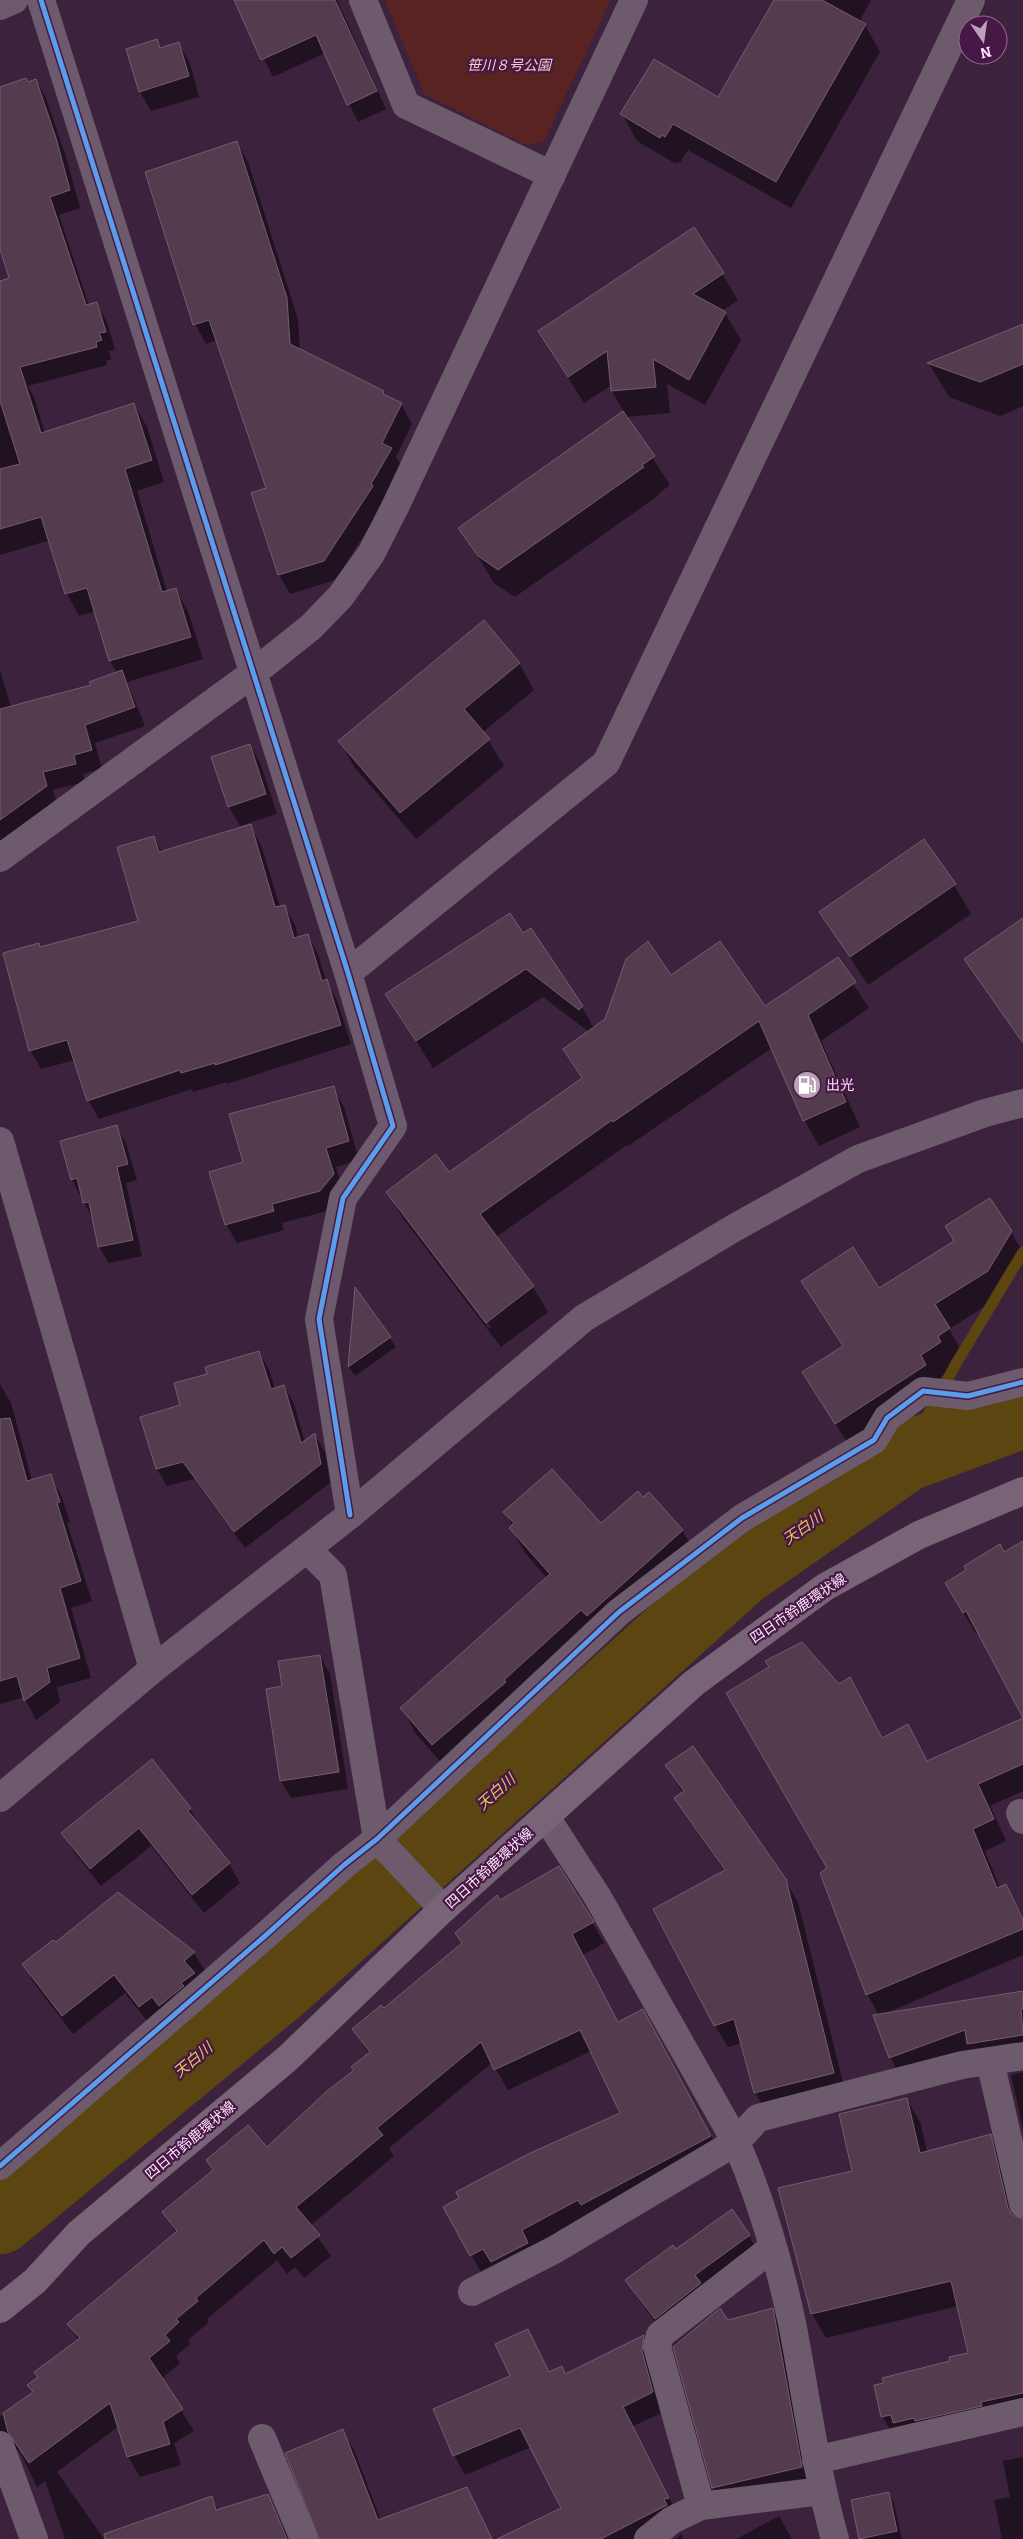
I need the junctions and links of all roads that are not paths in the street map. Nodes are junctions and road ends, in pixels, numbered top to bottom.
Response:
1 (14, 0) edge
2 (41, 0) edge
3 (363, 0) edge
4 (634, 0) edge
5 (971, 0) edge
6 (0, 6) edge
7 (552, 175) junction
8 (252, 674) junction
9 (0, 858) edge
10 (348, 973) junction
11 (1023, 1103) edge
12 (0, 1142) edge
13 (1023, 1382) edge
14 (1023, 1491) edge
15 (350, 1515) junction
16 (307, 1549) junction
17 (153, 1669) junction
18 (0, 1798) edge
19 (546, 1817) junction
20 (376, 1839) junction
21 (443, 1909) junction
22 (1023, 2056) edge
23 (990, 2061) junction
24 (736, 2142) junction
25 (0, 2166) edge
26 (1023, 2204) edge
27 (772, 2248) junction
28 (472, 2292) dead end
29 (0, 2309) edge
30 (1023, 2412) edge
31 (262, 2438) dead end
32 (0, 2445) edge
33 (816, 2460) junction
34 (822, 2491) junction
35 (701, 2506) junction
36 (34, 2539) edge
37 (304, 2539) edge
38 (648, 2539) edge
39 (835, 2539) edge

1 - 6 street
2 - 8 street
3 - 7 street
4 - 7 street
5 - 10 street
7 - 8 street
8 - 9 street
8 - 10 street
10 - 15 street
11 - 15 street
12 - 17 street
13 - 20 street
14 - 19 main road, 四日市鈴鹿環状線
15 - 16 street
16 - 17 street
16 - 20 street
17 - 18 street
19 - 21 main road, 四日市鈴鹿環状線
19 - 24 street
20 - 21 street
20 - 25 street
21 - 29 main road, 四日市鈴鹿環状線
22 - 23 street
23 - 24 street
23 - 26 street
24 - 27 street
24 - 28 street
27 - 33 street
27 - 35 street
30 - 33 street
31 - 37 street
32 - 36 street
33 - 34 street
34 - 35 street
34 - 39 street
35 - 38 street

